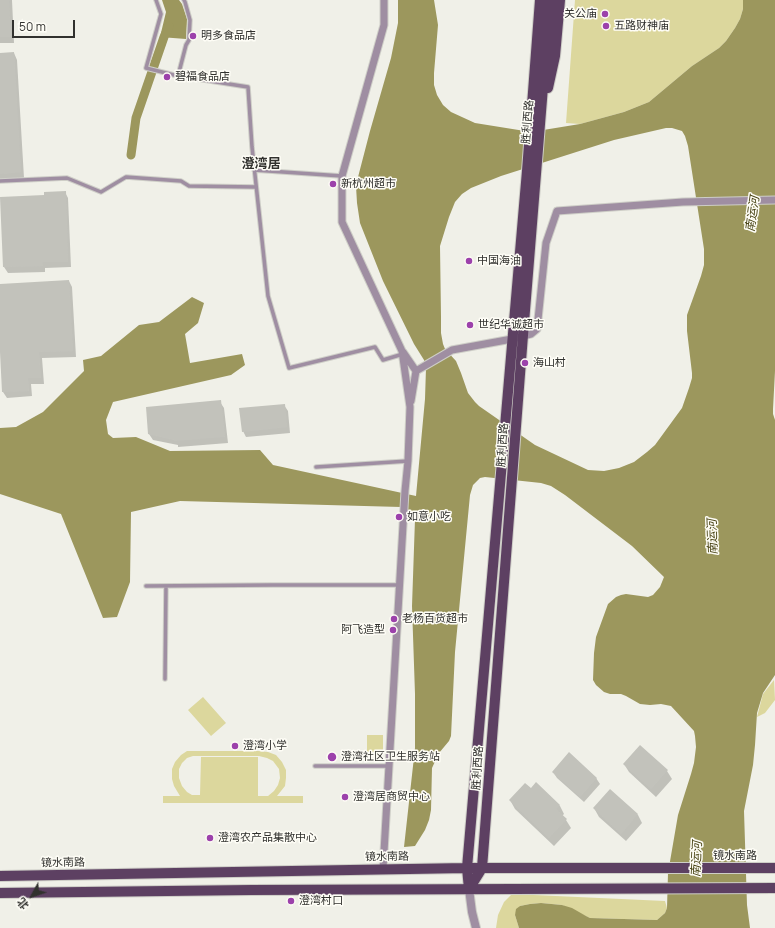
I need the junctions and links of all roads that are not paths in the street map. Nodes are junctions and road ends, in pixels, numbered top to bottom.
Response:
1 (156, 0) edge
2 (184, 0) edge
3 (384, 0) edge
4 (540, 0) edge
5 (550, 0) edge
6 (560, 0) edge
7 (178, 76) junction
8 (536, 128) junction
9 (532, 169) junction
10 (254, 170) junction
11 (342, 176) junction
12 (0, 181) edge
13 (256, 187) junction
14 (775, 200) edge
15 (523, 336) junction
16 (512, 339) junction
17 (402, 352) junction
18 (419, 370) junction
19 (410, 407) junction
20 (408, 461) junction
21 (316, 467) dead end
22 (399, 585) junction
23 (146, 586) dead end
24 (166, 586) junction
25 (165, 679) dead end
26 (315, 766) dead end
27 (389, 766) junction
28 (467, 868) junction
29 (482, 868) junction
30 (775, 868) edge
31 (383, 869) junction
32 (0, 876) edge
33 (775, 888) edge
34 (469, 889) junction
35 (0, 893) edge
36 (476, 928) edge

1 - 7 lane
2 - 7 lane
3 - 11 street
4 - 8 main road, 胜利西路
5 - 8 main road, 胜利西路
6 - 8 main road
7 - 10 lane
8 - 9 main road, 胜利西路
9 - 15 main road, 胜利西路
9 - 16 main road, 胜利西路
10 - 11 lane
10 - 13 lane
11 - 17 street
12 - 13 lane
13 - 17 lane
14 - 15 street
15 - 16 street
15 - 29 main road, 胜利西路
16 - 18 street
16 - 28 main road, 胜利西路
17 - 18 street
17 - 19 street
18 - 19 street
19 - 20 street
20 - 21 lane
20 - 22 street
22 - 24 lane
22 - 27 street
23 - 24 lane
24 - 25 lane
26 - 27 lane
27 - 31 street
28 - 29 main road, 镜水南路
28 - 31 main road, 镜水南路
28 - 34 main road, 胜利西路
29 - 30 main road, 镜水南路
29 - 34 main road, 胜利西路
31 - 32 main road, 镜水南路
33 - 34 main road
34 - 35 main road
34 - 36 street, 胜利西路

